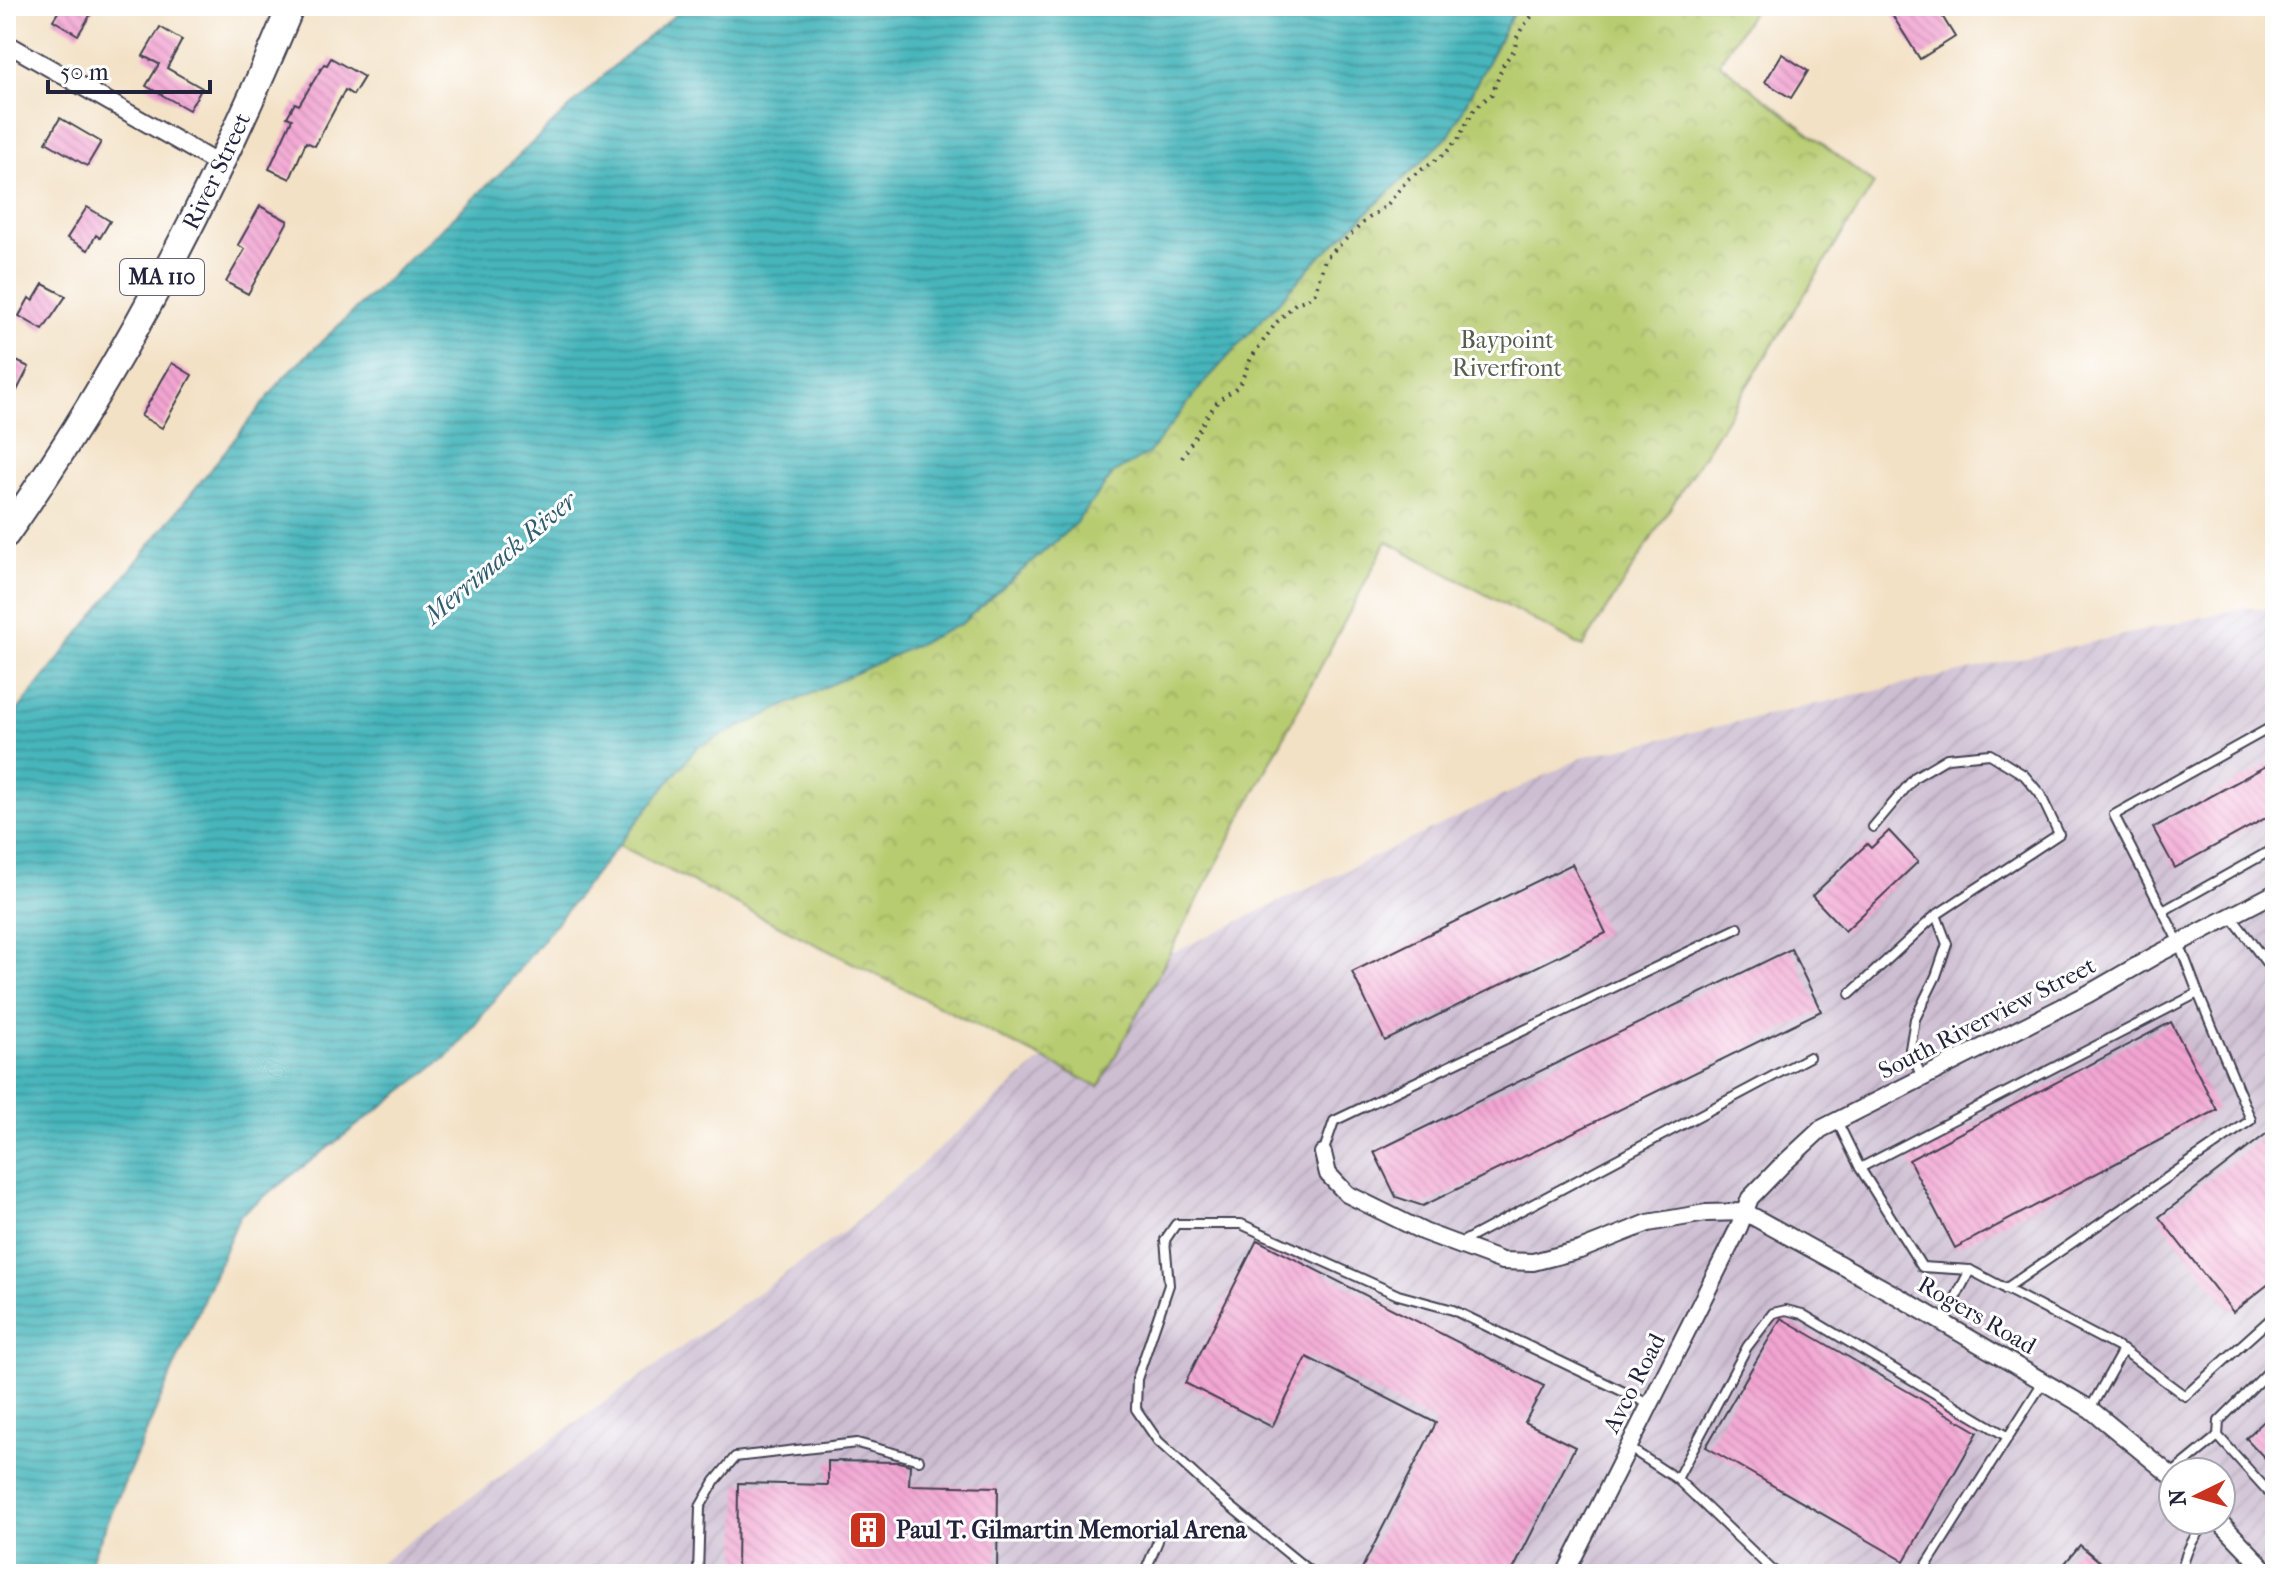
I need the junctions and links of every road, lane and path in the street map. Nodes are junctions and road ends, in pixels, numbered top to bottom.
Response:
1 (291, 6) edge
2 (1540, 6) edge
3 (6, 43) edge
4 (220, 165) junction
5 (1182, 458) dead end
6 (6, 534) edge
7 (2275, 725) edge
8 (1873, 827) dead end
9 (2275, 848) edge
10 (2275, 893) edge
11 (2163, 911) junction
12 (1936, 915) junction
13 (2231, 916) junction
14 (1738, 928) dead end
15 (2179, 943) junction
16 (2275, 974) edge
17 (2198, 993) junction
18 (1850, 994) dead end
19 (1809, 1057) dead end
20 (1922, 1079) junction
21 (1837, 1121) junction
22 (1323, 1153) joint
23 (1860, 1168) junction
24 (1745, 1212) junction
25 (1457, 1244) junction
26 (1970, 1270) junction
27 (2005, 1289) junction
28 (2275, 1315) edge
29 (1943, 1323) junction
30 (2123, 1350) junction
31 (2275, 1365) edge
32 (2043, 1382) junction
33 (1650, 1405) junction
34 (2090, 1409) junction
35 (2218, 1436) junction
36 (2008, 1437) junction
37 (1628, 1447) junction
38 (2194, 1456) edge
39 (919, 1460) dead end
40 (2157, 1461) edge
41 (1677, 1479) junction
42 (2275, 1499) edge
43 (2194, 1536) edge
44 (2233, 1536) edge
45 (1158, 1541) dead end
46 (698, 1574) edge
47 (1144, 1574) edge
48 (1313, 1574) edge
49 (1565, 1574) edge
50 (1779, 1574) edge
51 (1921, 1574) edge
52 (2181, 1574) edge
53 (2270, 1574) edge

1 - 4 main road, River Street / MA 110
2 - 5 path
3 - 4 street
4 - 6 main road, River Street / MA 110
7 - 11 lane
8 - 12 lane
9 - 11 lane
10 - 13 street, South Riverview Street
11 - 15 lane
12 - 18 lane
12 - 20 lane
13 - 15 street, South Riverview Street
13 - 16 lane
14 - 22 lane
15 - 17 lane
15 - 20 street, South Riverview Street
17 - 23 lane
17 - 27 lane
19 - 25 lane
20 - 21 street, South Riverview Street
21 - 23 lane
21 - 24 street, South Riverview Street
22 - 25 street
23 - 26 lane
24 - 25 street
24 - 29 street, Rogers Road
24 - 33 street, Avco Road
26 - 27 lane
26 - 29 lane
27 - 30 lane
28 - 30 lane
29 - 32 street, Rogers Road
30 - 34 lane
31 - 35 lane
32 - 34 street, Rogers Road
32 - 36 lane
33 - 37 street, Avco Road
33 - 48 lane
34 - 40 street, Rogers Road
35 - 38 lane
35 - 42 lane
36 - 41 lane
36 - 51 lane
37 - 41 lane
37 - 49 street, Avco Road
39 - 46 lane
41 - 50 lane
43 - 52 lane
44 - 53 street
45 - 47 lane

